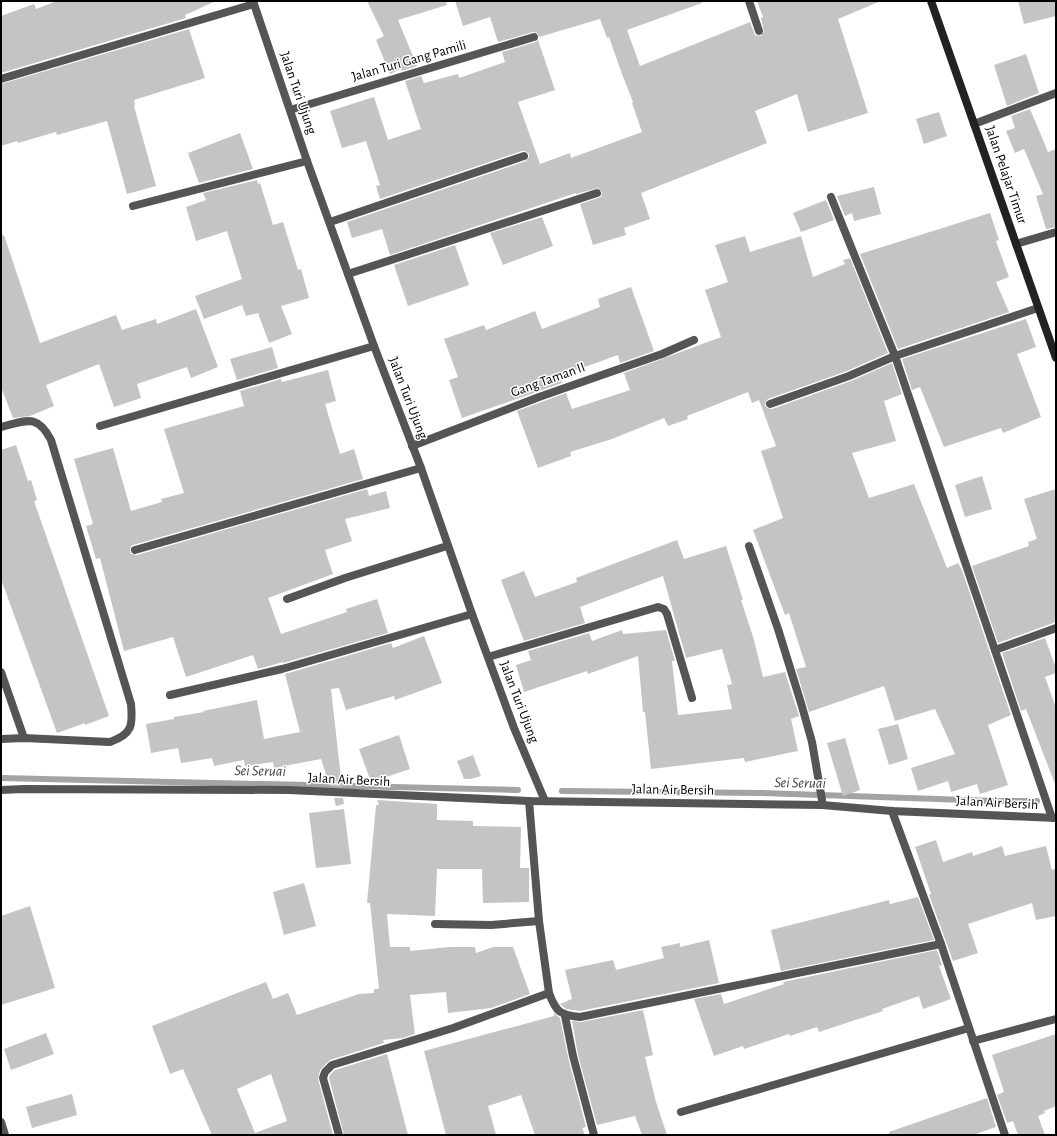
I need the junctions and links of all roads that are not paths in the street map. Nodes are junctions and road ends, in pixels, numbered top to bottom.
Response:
1 (748, 1) edge
2 (932, 1) edge
3 (253, 2) edge
4 (759, 31) dead end
5 (534, 38) dead end
6 (1, 79) edge
7 (1056, 93) edge
8 (290, 110) junction
9 (974, 124) junction
10 (524, 156) dead end
11 (307, 161) junction
12 (597, 193) dead end
13 (831, 197) dead end
14 (133, 206) dead end
15 (330, 222) junction
16 (1056, 232) edge
17 (1016, 244) junction
18 (348, 274) junction
19 (1038, 308) junction
20 (694, 340) dead end
21 (374, 346) junction
22 (895, 356) junction
23 (1056, 356) edge
24 (770, 404) dead end
25 (100, 426) dead end
26 (1, 427) edge
27 (412, 446) junction
28 (421, 468) junction
29 (447, 546) junction
30 (749, 546) dead end
31 (135, 550) dead end
32 (287, 599) dead end
33 (472, 614) junction
34 (1056, 628) edge
35 (995, 650) junction
36 (488, 658) junction
37 (1, 672) edge
38 (170, 695) dead end
39 (692, 698) dead end
40 (24, 738) junction
41 (1, 739) edge
42 (1, 790) edge
43 (528, 801) junction
44 (545, 801) junction
45 (822, 802) junction
46 (892, 811) junction
47 (1054, 818) edge
48 (540, 921) junction
49 (435, 924) dead end
50 (941, 944) junction
51 (549, 993) junction
52 (565, 1016) junction
53 (1056, 1019) edge
54 (969, 1028) junction
55 (973, 1041) junction
56 (681, 1112) dead end
57 (1, 1122) edge
58 (5, 1135) edge
59 (339, 1135) edge
60 (594, 1135) edge
61 (1005, 1135) edge

1 - 4 street
2 - 9 street, Jalan Pelajar Timur
3 - 6 street
3 - 8 street, Jalan Turi Ujung
5 - 8 street, Jalan Turi Gang Pamili
7 - 9 street
8 - 11 street, Jalan Turi Ujung
9 - 17 street, Jalan Pelajar Timur
10 - 15 street
11 - 14 street
11 - 15 street, Jalan Turi Ujung
12 - 18 street
13 - 22 street
15 - 18 street, Jalan Turi Ujung
16 - 17 street
17 - 19 street, Jalan Pelajar Timur
18 - 21 street, Jalan Turi Ujung
19 - 22 street
19 - 23 street, Jalan Pelajar Timur
20 - 27 street, Gang Taman II
21 - 25 street
21 - 27 street, Jalan Turi Ujung
22 - 24 street
22 - 35 street
26 - 40 street
27 - 28 street, Jalan Turi Ujung
28 - 29 street, Jalan Turi Ujung
28 - 31 street
29 - 32 street
29 - 33 street, Jalan Turi Ujung
30 - 45 street
33 - 36 street, Jalan Turi Ujung
33 - 38 street
34 - 35 street
35 - 47 street
36 - 39 street
36 - 44 street, Jalan Turi Ujung
37 - 40 street
40 - 41 street
42 - 43 street, Jalan Air Bersih
43 - 44 street, Jalan Air Bersih
43 - 48 street
44 - 45 street, Jalan Air Bersih
45 - 46 street, Jalan Air Bersih
46 - 47 street, Jalan Air Bersih
46 - 50 street
48 - 49 street
48 - 51 street
50 - 52 street
50 - 54 street
51 - 52 street
51 - 59 street
52 - 60 street
53 - 55 street
54 - 55 street
54 - 56 street
55 - 61 street
57 - 58 street

